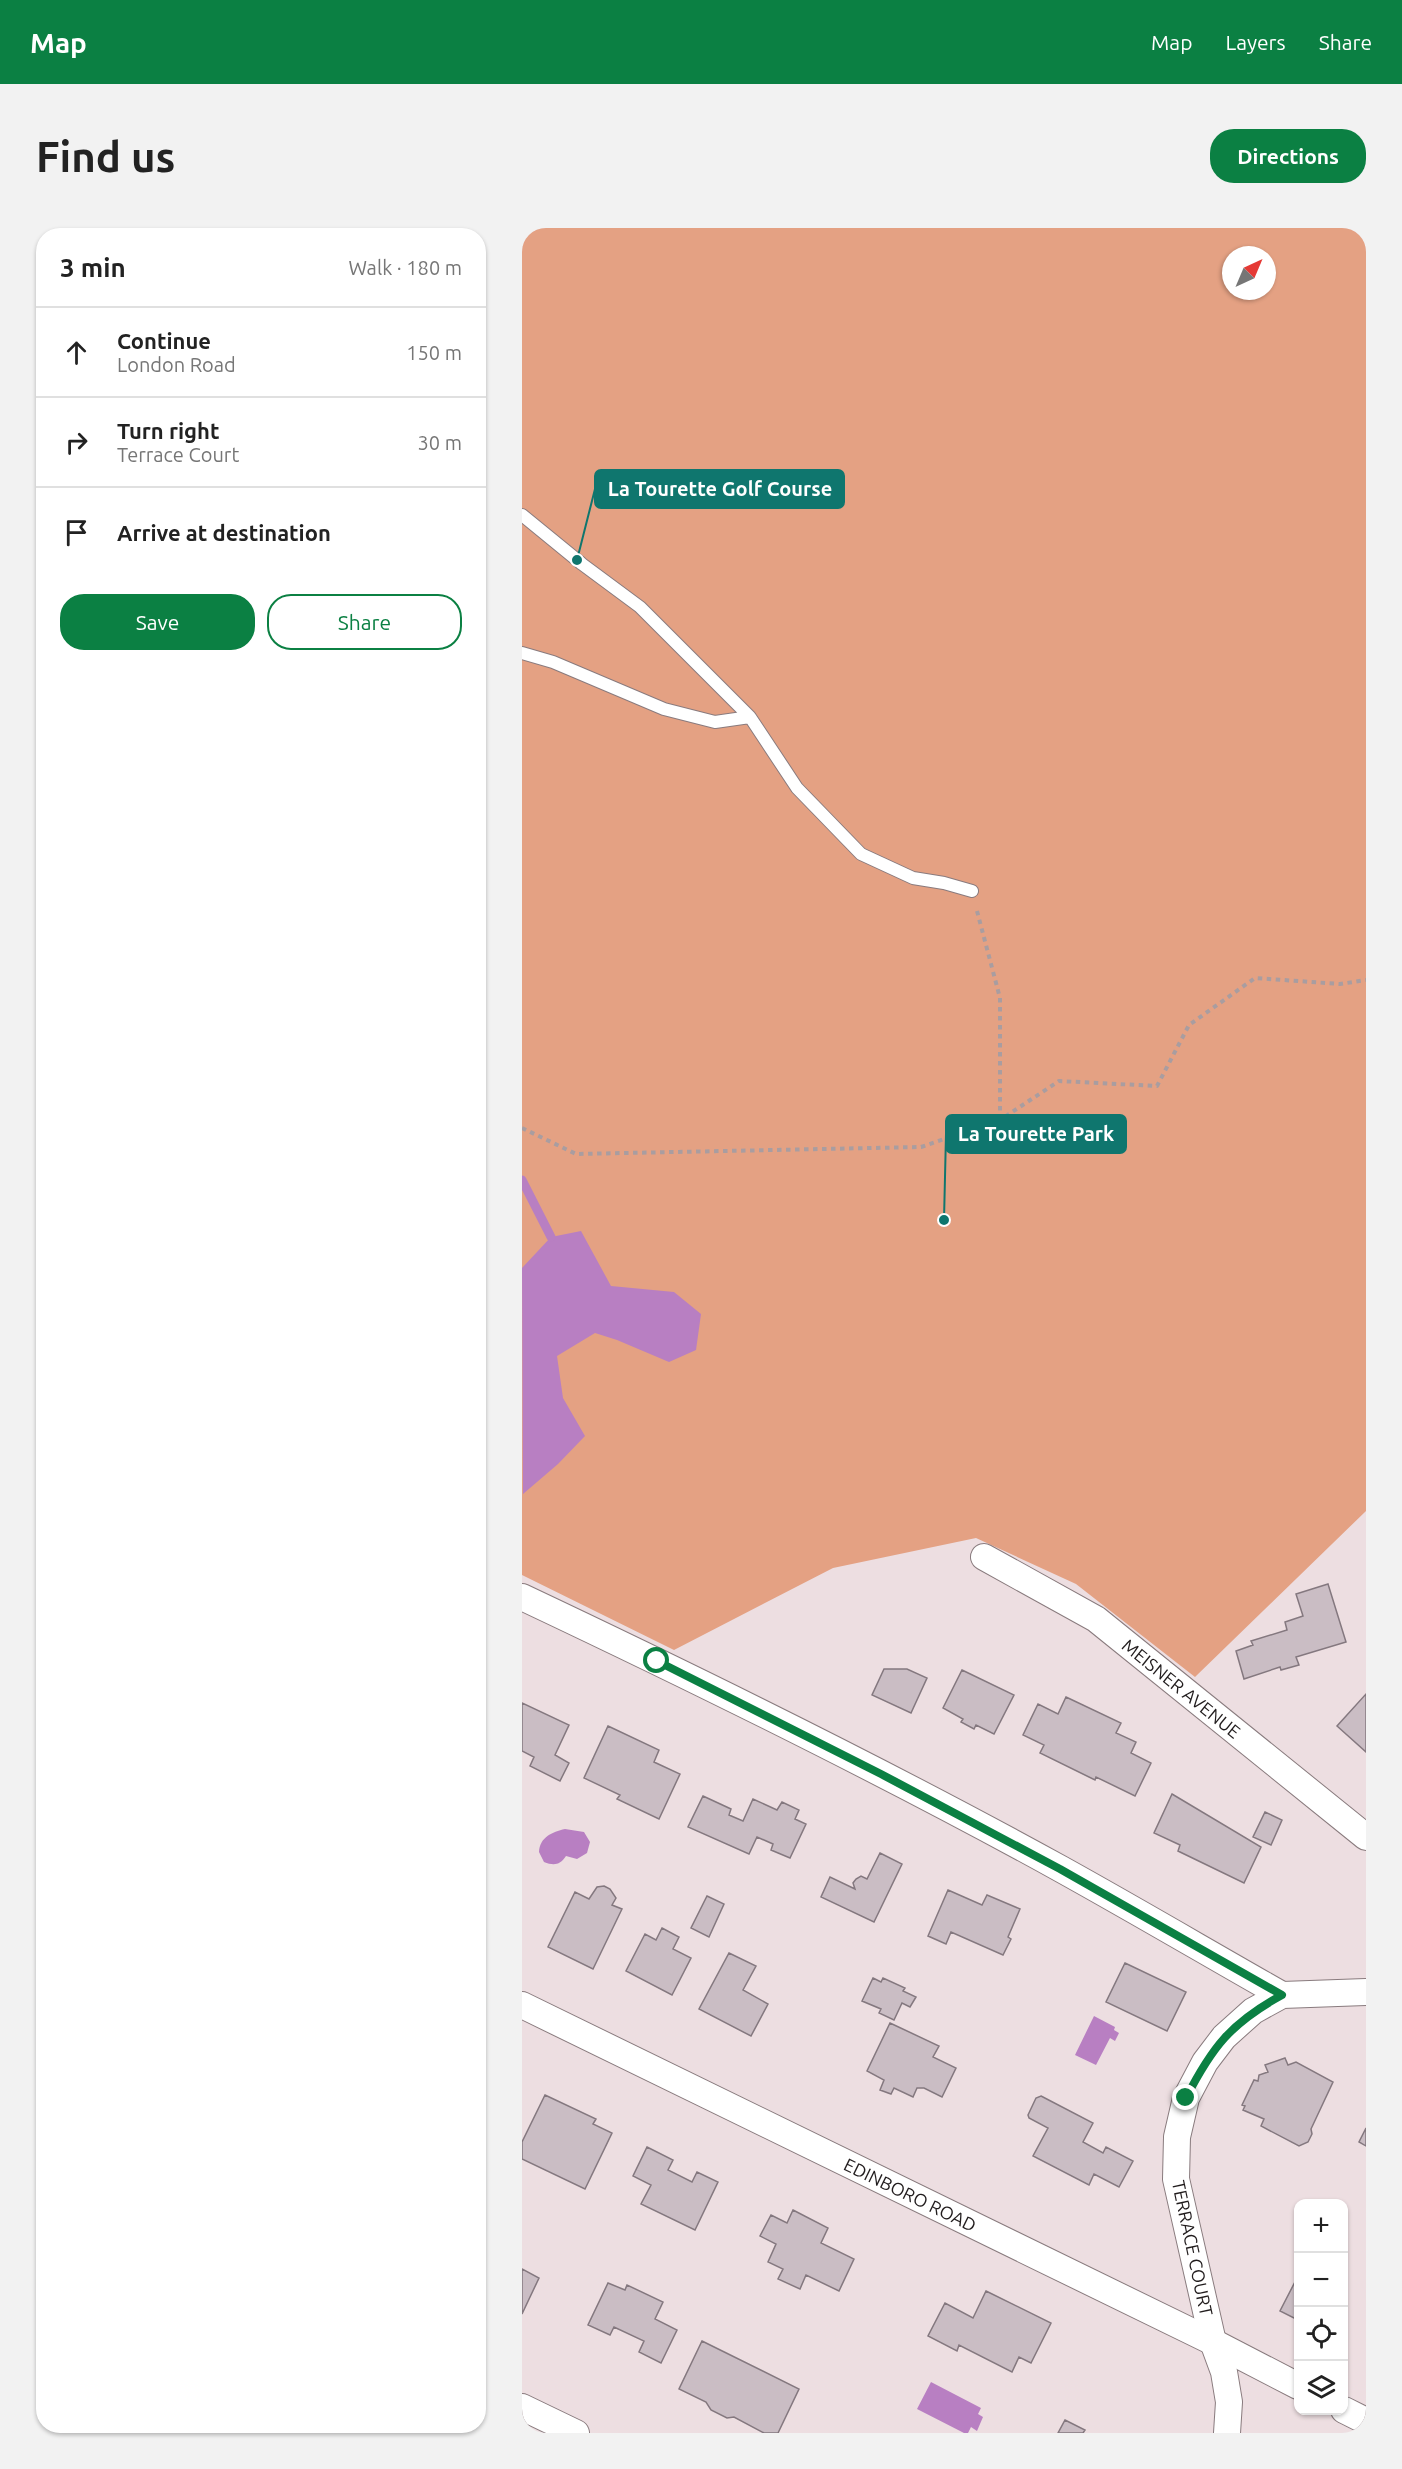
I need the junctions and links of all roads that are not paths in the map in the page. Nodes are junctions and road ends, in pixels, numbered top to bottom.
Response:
1 (522, 515) edge
2 (522, 653) edge
3 (750, 717) junction
4 (972, 891) road end
5 (984, 1557) dead end
6 (522, 1597) edge
7 (1366, 1837) edge
8 (1366, 1992) edge
9 (1282, 1995) junction
10 (522, 2005) edge
11 (1213, 2342) junction
12 (1294, 2383) edge
13 (522, 2407) edge
14 (1348, 2412) edge
15 (1366, 2421) edge
16 (576, 2433) edge
17 (1227, 2433) edge

1 - 3 lane
2 - 3 lane
3 - 4 lane
5 - 7 street, MEISNER AVENUE
6 - 9 street
8 - 9 street
9 - 11 street, TERRACE COURT
10 - 11 street, EDINBORO ROAD
11 - 12 street, EDINBORO ROAD
11 - 17 street, TERRACE COURT
13 - 16 street
14 - 15 street

